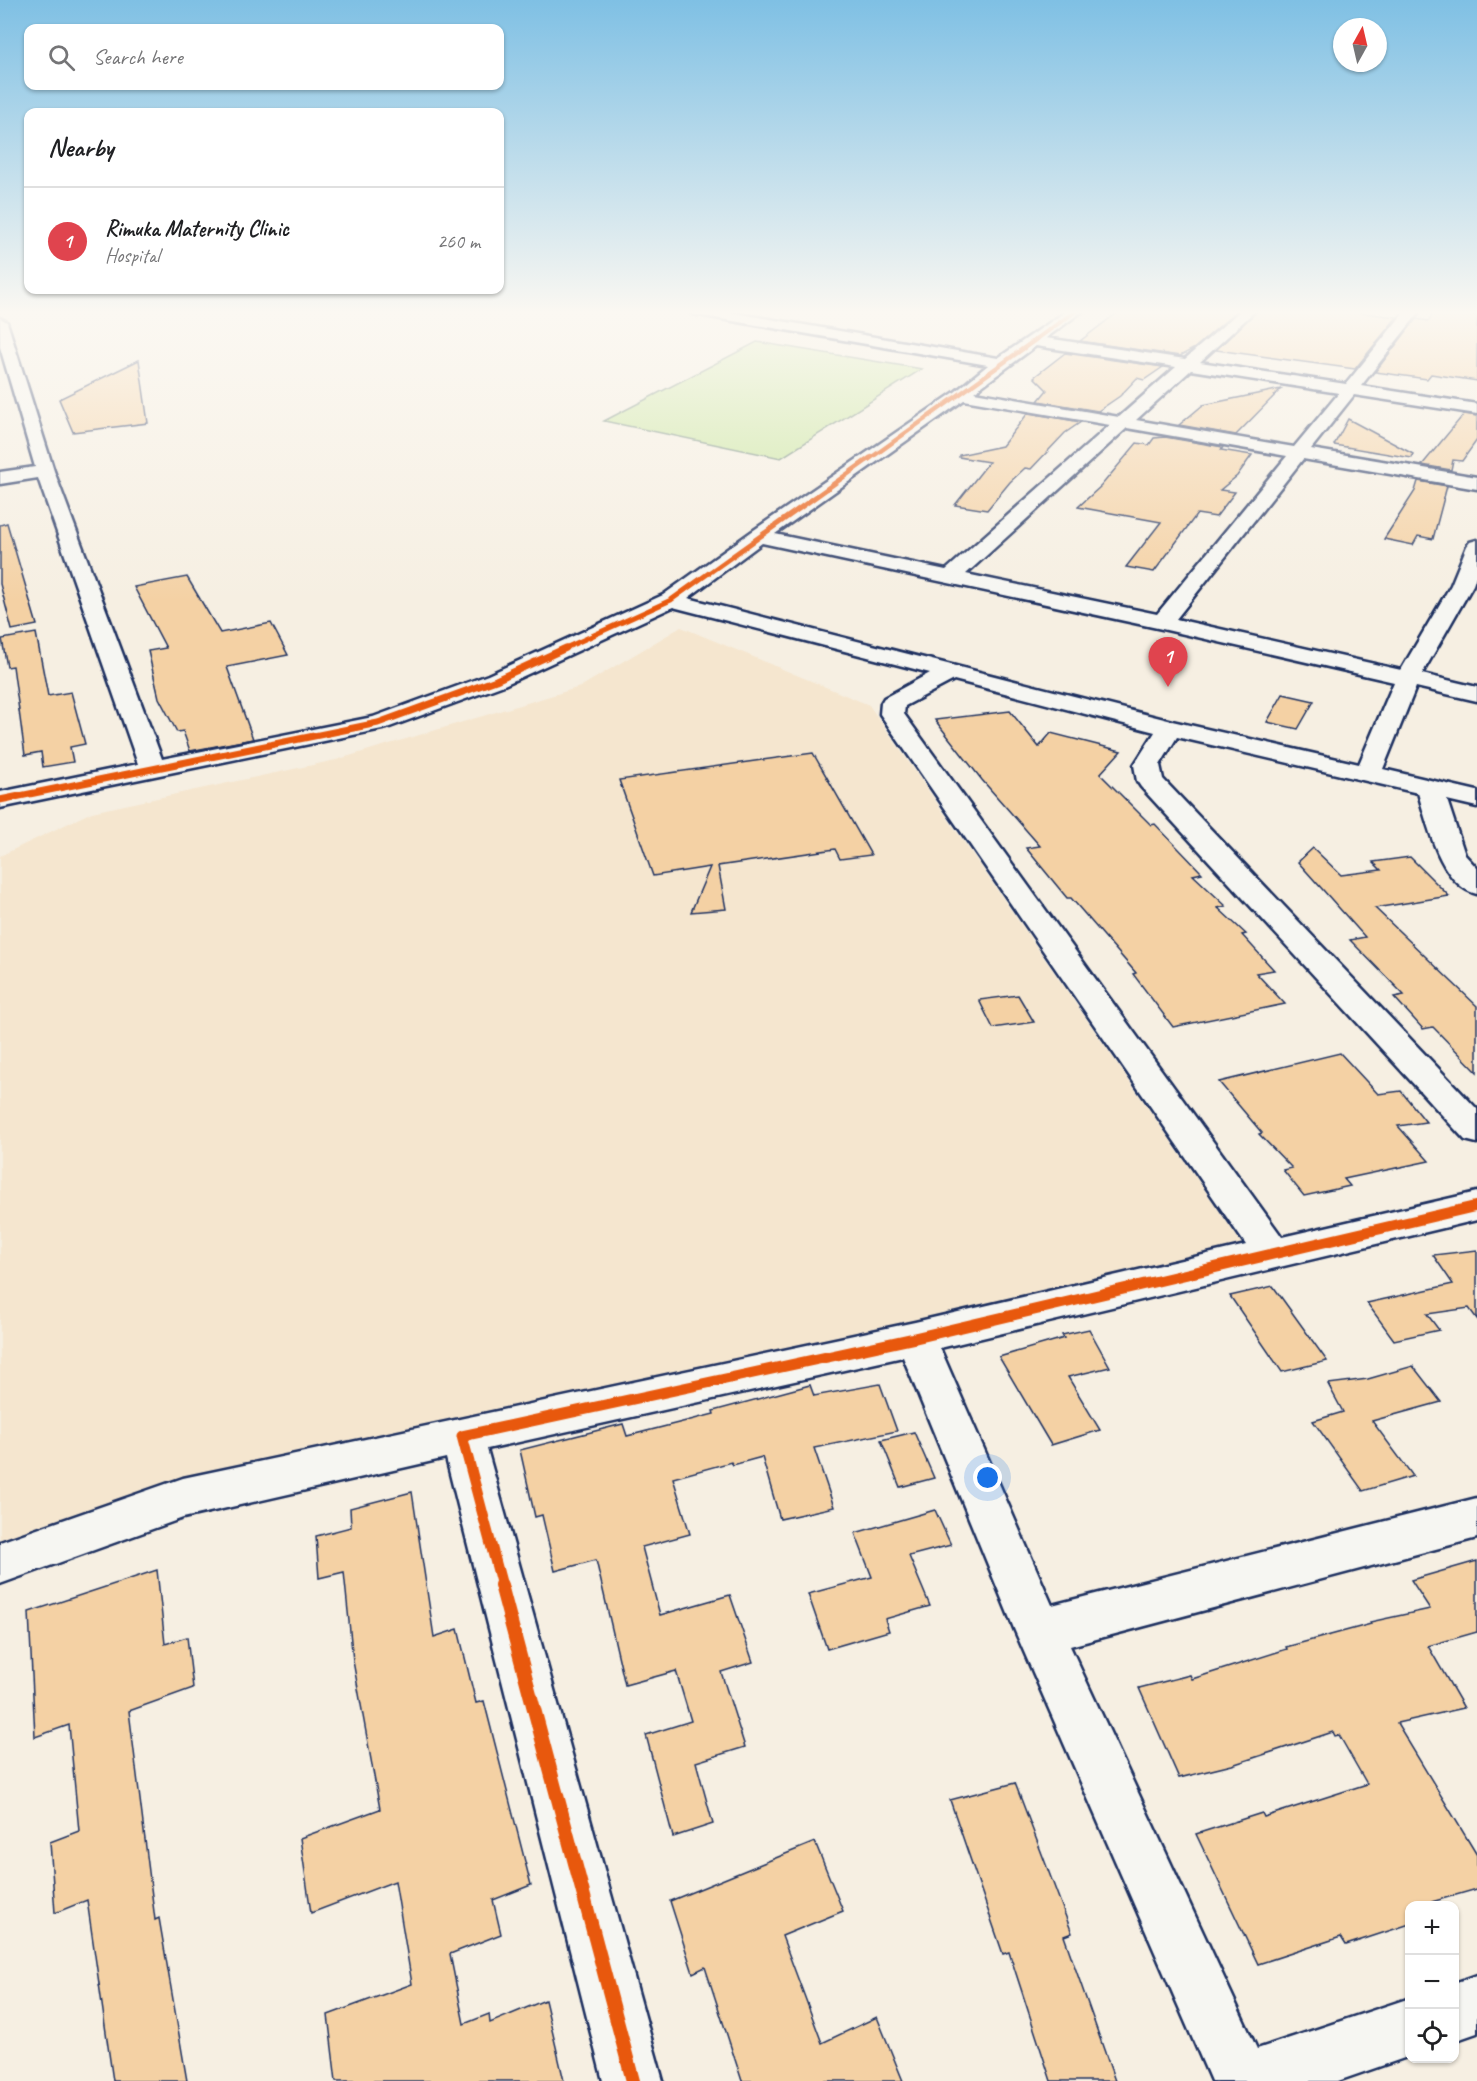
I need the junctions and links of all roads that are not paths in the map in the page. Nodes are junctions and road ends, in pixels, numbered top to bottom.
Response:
1 (25, 407) edge
2 (944, 407) edge
3 (1031, 407) edge
4 (1141, 407) edge
5 (1337, 407) edge
6 (1123, 423) junction
7 (1300, 453) junction
8 (45, 471) junction
9 (0, 478) edge
10 (1477, 483) edge
11 (758, 536) junction
12 (1477, 546) edge
13 (950, 577) junction
14 (1469, 586) edge
15 (671, 600) junction
16 (1162, 622) junction
17 (950, 672) junction
18 (1408, 678) junction
19 (1477, 694) edge
20 (1170, 728) junction
21 (153, 769) junction
22 (1368, 774) junction
23 (1429, 787) junction
24 (1477, 799) edge
25 (0, 800) edge
26 (1477, 885) edge
27 (1477, 1131) edge
28 (1477, 1206) edge
29 (1274, 1254) junction
30 (915, 1338) junction
31 (462, 1436) junction
32 (1477, 1518) edge
33 (0, 1563) edge
34 (1039, 1631) junction
35 (1477, 2004) edge
36 (1459, 2011) edge
37 (1405, 2029) edge
38 (633, 2081) edge
39 (1241, 2081) edge
40 (1251, 2081) edge

1 - 8 street
2 - 11 street
3 - 6 street
4 - 6 street
5 - 7 street
6 - 7 street
6 - 13 street
7 - 10 street
7 - 16 street
8 - 9 street
8 - 21 street
11 - 13 street
11 - 15 street
12 - 14 street
13 - 16 street
14 - 18 street
15 - 17 street
15 - 21 street
16 - 18 street
17 - 20 street
17 - 29 street
18 - 19 street
18 - 22 street
20 - 22 street
20 - 27 street
21 - 25 street
22 - 23 street
23 - 24 street
23 - 26 street
28 - 29 street
29 - 30 street
30 - 31 street
30 - 34 street
31 - 33 street
31 - 38 street
32 - 34 street
34 - 39 street
35 - 36 street
37 - 40 street

